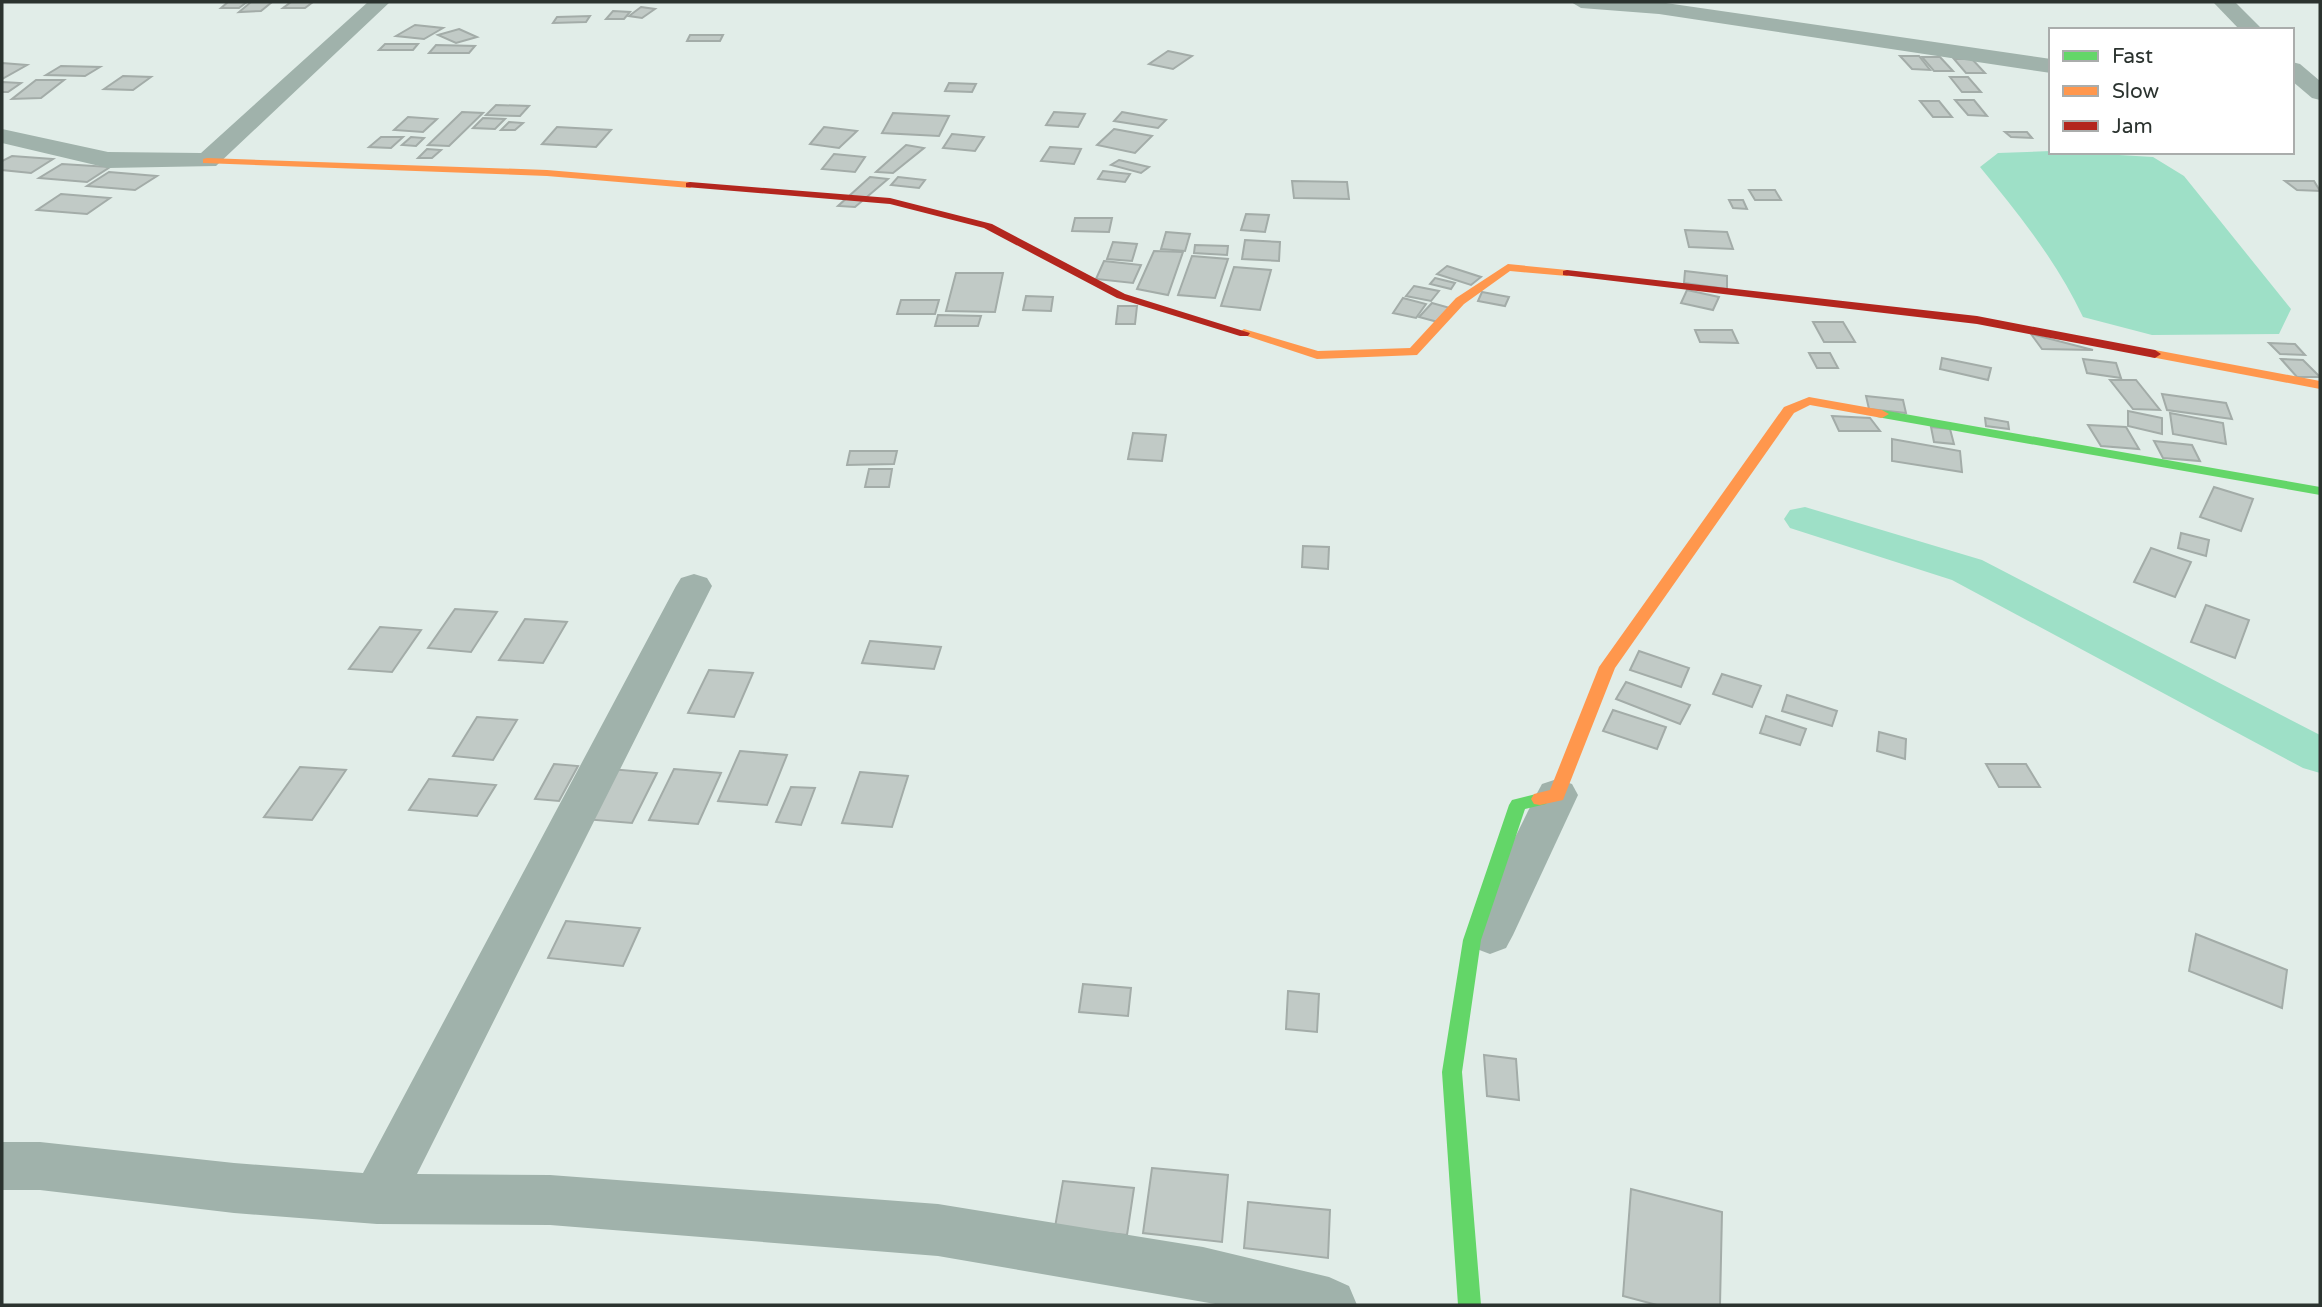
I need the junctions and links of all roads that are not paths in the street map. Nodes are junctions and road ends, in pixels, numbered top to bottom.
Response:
1 (380, 2) edge
2 (1581, 2) edge
3 (2223, 2) edge
4 (2250, 28) edge
5 (2049, 66) edge
6 (2294, 71) edge
7 (2320, 93) edge
8 (2, 136) edge
9 (208, 161) junction
10 (2320, 385) edge
11 (2320, 491) edge
12 (694, 586) dead end
13 (1557, 795) joint
14 (2, 1166) edge
15 (377, 1199) junction
16 (1329, 1305) edge
17 (1470, 1305) edge

1 - 9 street
2 - 5 street
3 - 4 street
6 - 7 street
8 - 9 street
9 - 10 street
11 - 13 street
12 - 15 street
13 - 17 street
14 - 15 street
15 - 16 street

